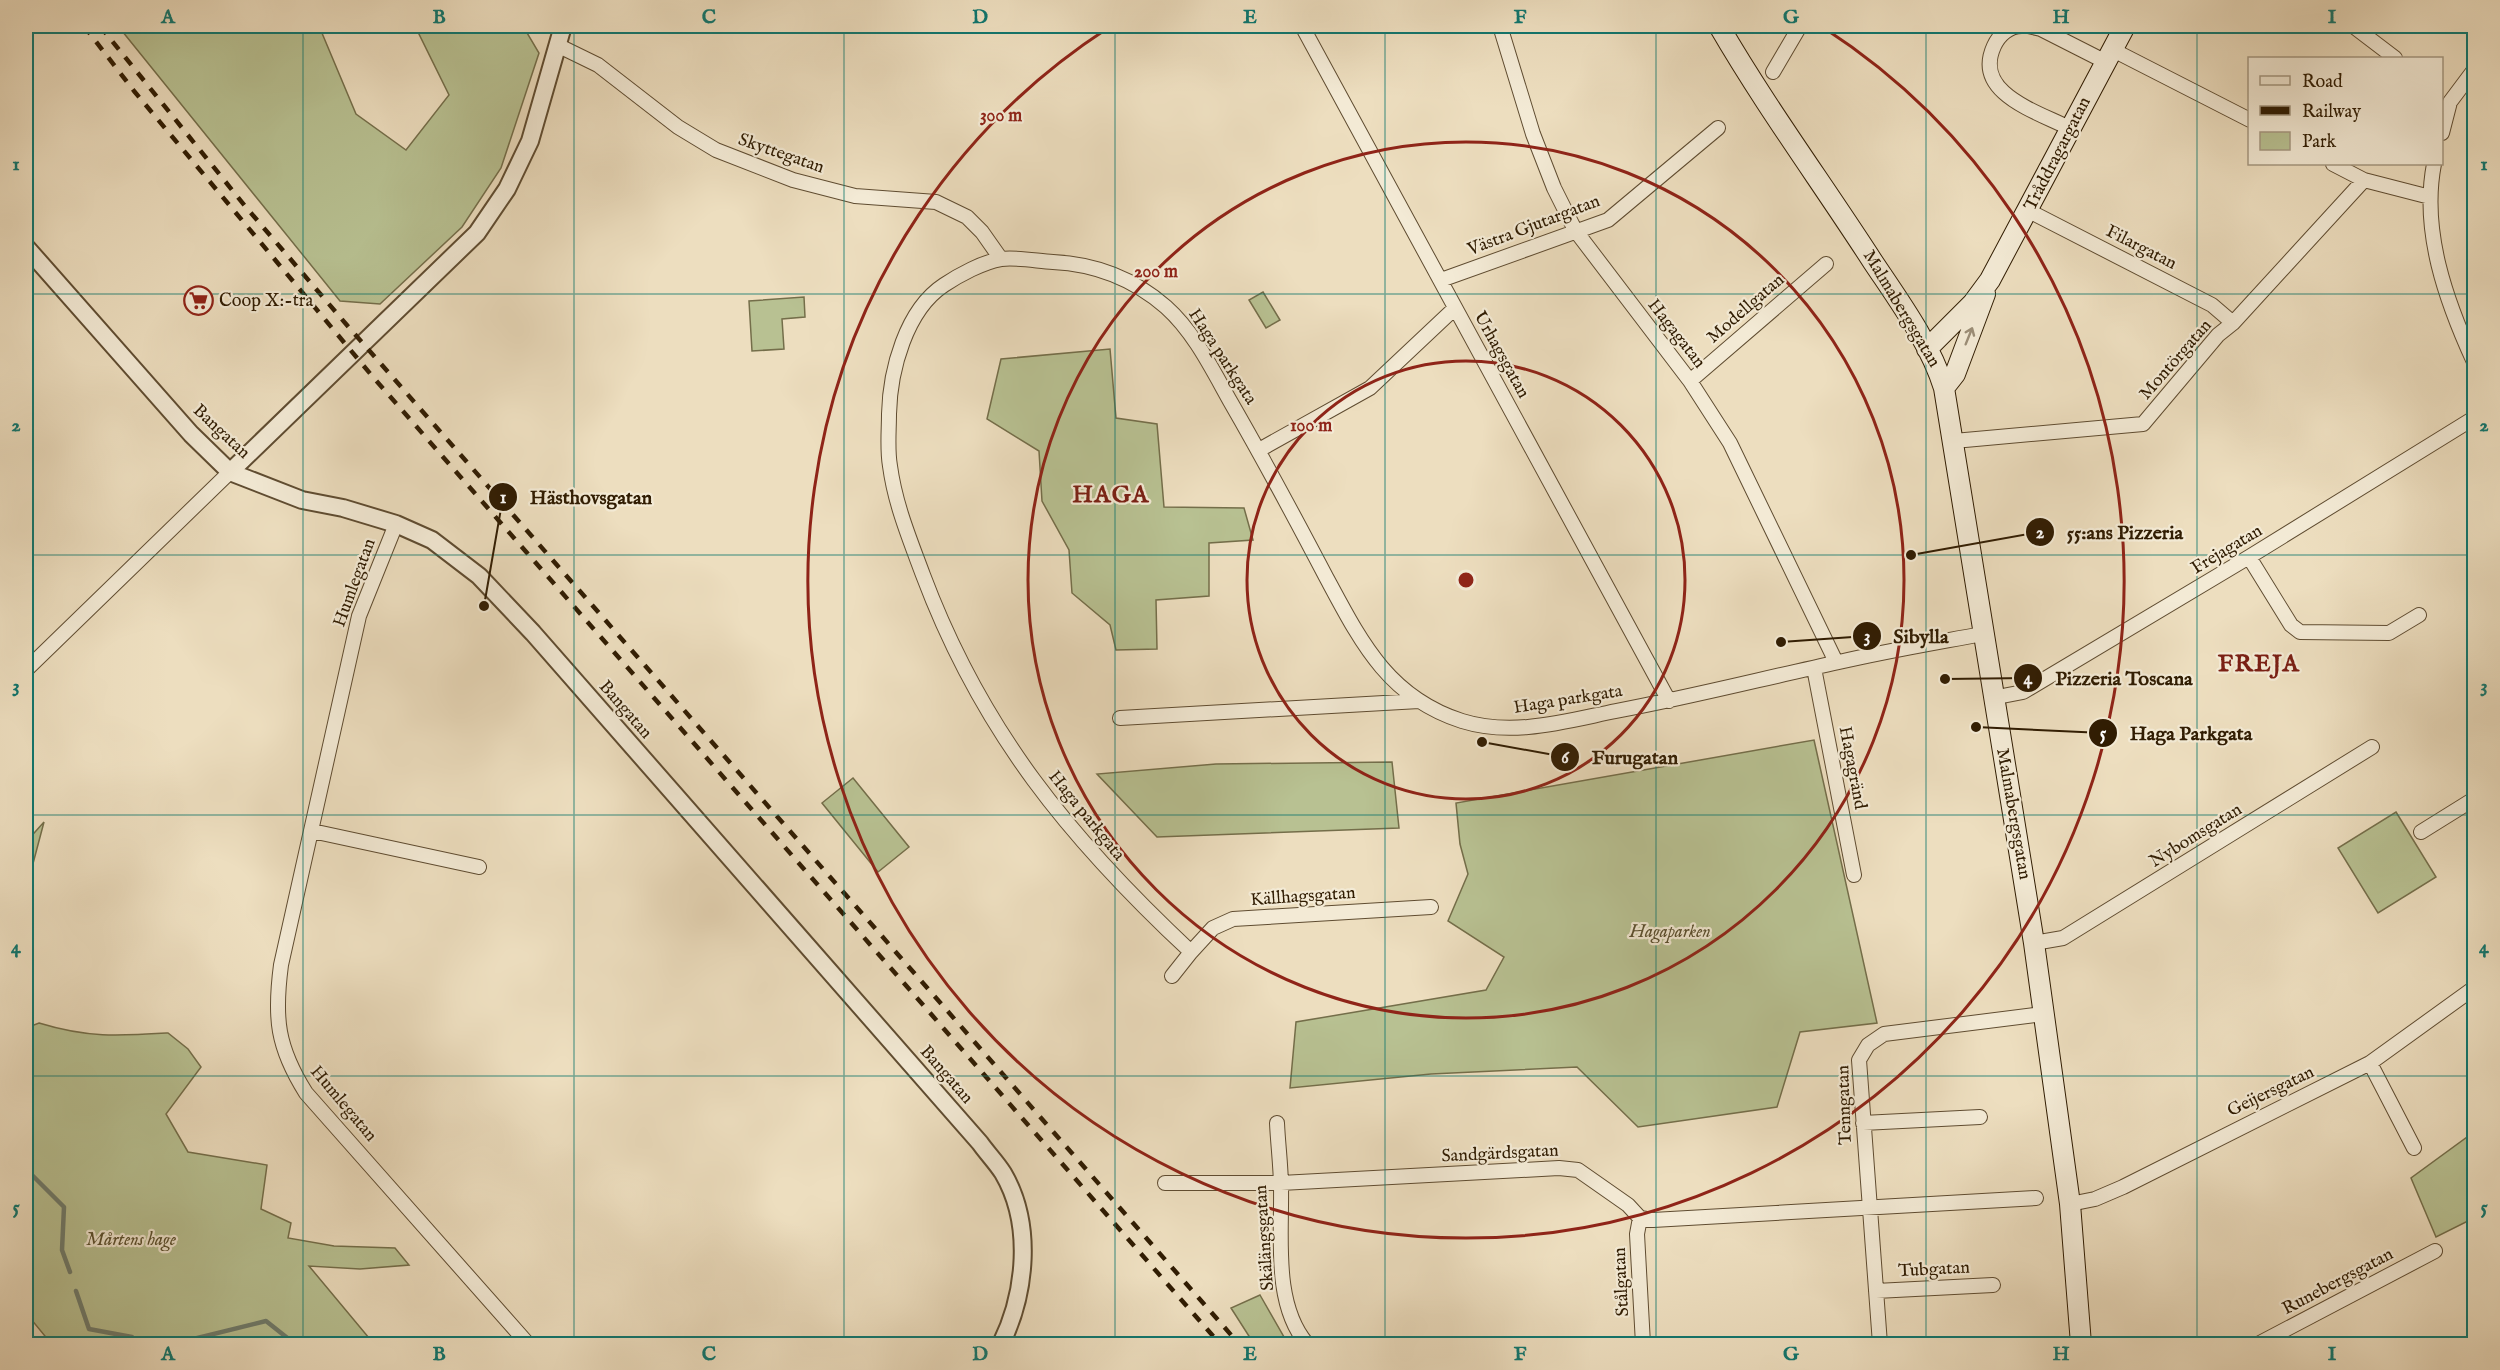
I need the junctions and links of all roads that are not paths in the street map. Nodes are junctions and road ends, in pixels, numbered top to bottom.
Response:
1 (563, 26) edge
2 (1302, 26) edge
3 (1500, 26) edge
4 (1719, 26) edge
5 (1800, 26) edge
6 (2022, 26) edge
7 (2028, 26) edge
8 (2125, 26) edge
9 (2353, 26) edge
10 (558, 45) junction
11 (2109, 56) junction
12 (2394, 57) edge
13 (2475, 70) edge
14 (1773, 72) dead end
15 (2446, 99) edge
16 (2248, 119) edge
17 (2443, 124) edge
18 (1718, 128) dead end
19 (2071, 129) junction
20 (2335, 165) edge
21 (2434, 165) edge
22 (2364, 180) junction
23 (2430, 197) junction
24 (2029, 211) junction
25 (1575, 230) junction
26 (26, 247) edge
27 (1001, 259) junction
28 (1826, 264) dead end
29 (1441, 280) junction
30 (1990, 280) junction
31 (1455, 308) junction
32 (2233, 323) junction
33 (1927, 349) junction
34 (2475, 362) edge
35 (1690, 381) junction
36 (1944, 388) junction
37 (2475, 418) edge
38 (1954, 441) junction
39 (1259, 450) junction
40 (230, 472) junction
41 (396, 524) junction
42 (2249, 558) junction
43 (2419, 615) dead end
44 (1982, 634) junction
45 (1836, 662) junction
46 (1814, 668) junction
47 (26, 670) edge
48 (1992, 699) junction
49 (1419, 701) junction
50 (1669, 701) junction
51 (1120, 718) dead end
52 (2372, 747) dead end
53 (2475, 799) edge
54 (312, 831) junction
55 (2421, 832) dead end
56 (480, 867) dead end
57 (1854, 874) dead end
58 (1431, 907) dead end
59 (2034, 944) junction
60 (1191, 952) junction
61 (1172, 976) dead end
62 (2475, 988) edge
63 (2043, 1014) junction
64 (2370, 1063) junction
65 (1980, 1117) dead end
66 (1277, 1123) dead end
67 (1863, 1123) junction
68 (2414, 1148) dead end
69 (1165, 1183) dead end
70 (1281, 1184) junction
71 (2036, 1198) dead end
72 (2070, 1204) junction
73 (1868, 1208) junction
74 (1640, 1218) junction
75 (2435, 1251) dead end
76 (1993, 1285) dead end
77 (1876, 1291) junction
78 (528, 1344) edge
79 (1001, 1344) edge
80 (1307, 1344) edge
81 (1643, 1344) edge
82 (1880, 1344) edge
83 (2081, 1344) edge
84 (2258, 1344) edge

1 - 10 street
2 - 29 street, Urhagsgatan
3 - 25 street, Hagagatan
4 - 33 main road, Malmabergsgatan
5 - 14 street
6 - 19 street
7 - 11 street
8 - 11 main road, Tråddragargatan
9 - 12 street
10 - 27 street, Skyttegatan
10 - 40 street
11 - 16 street
11 - 19 main road, Tråddragargatan
13 - 15 street
15 - 17 street
18 - 25 street, Västra Gjutargatan
19 - 24 main road, Tråddragargatan
20 - 22 street
21 - 23 street
22 - 23 street
22 - 32 street, Montörgatan
23 - 34 street
24 - 30 main road, Tråddragargatan
24 - 32 street, Filargatan
25 - 29 street, Västra Gjutargatan
25 - 35 street, Hagagatan
26 - 40 street, Bangatan
27 - 39 street, Haga parkgata
27 - 60 street, Haga parkgata
28 - 35 street, Modellgatan
29 - 31 street, Urhagsgatan
30 - 33 main road, Tråddragargatan
36 -> 30 main road, Tråddragargatan
31 - 39 street
31 - 50 street, Urhagsgatan
32 - 38 street, Montörgatan
33 - 36 main road, Malmabergsgatan
35 - 45 street, Hagagatan
36 - 38 main road, Malmabergsgatan
37 - 42 street, Frejagatan
38 - 44 main road, Malmabergsgatan
39 - 49 street, Haga parkgata
40 - 41 street, Bangatan
40 - 47 street
41 - 54 street, Humlegatan
41 - 79 street, Bangatan
42 - 43 street
42 - 48 street, Frejagatan
44 - 45 street, Haga parkgata
44 - 48 main road, Malmabergsgatan
45 - 46 street, Haga parkgata
46 - 50 street, Haga parkgata
46 - 57 street, Hagagränd
48 - 59 main road, Malmabergsgatan
49 - 50 street, Haga parkgata
49 - 51 street
52 - 59 street, Nybomsgatan
53 - 55 street
54 - 56 street
54 - 78 street, Humlegatan
58 - 60 street, Källhagsgatan
59 - 63 main road, Malmabergsgatan
60 - 61 street
62 - 64 street, Geijersgatan
63 - 67 street, Tenngatan
63 - 72 main road, Malmabergsgatan
64 - 68 street
64 - 72 street, Geijersgatan
65 - 67 street
66 - 70 street, Skälängsgatan
67 - 73 street, Tenngatan
69 - 70 street, Sandgärdsgatan
70 - 74 street, Sandgärdsgatan
70 - 80 street, Skälängsgatan
71 - 73 street
72 - 83 main road, Malmabergsgatan
73 - 74 street
73 - 77 street, Tenngatan
74 - 81 street, Stålgatan
75 - 84 street, Runebergsgatan
76 - 77 street, Tubgatan
77 - 82 street, Tenngatan

